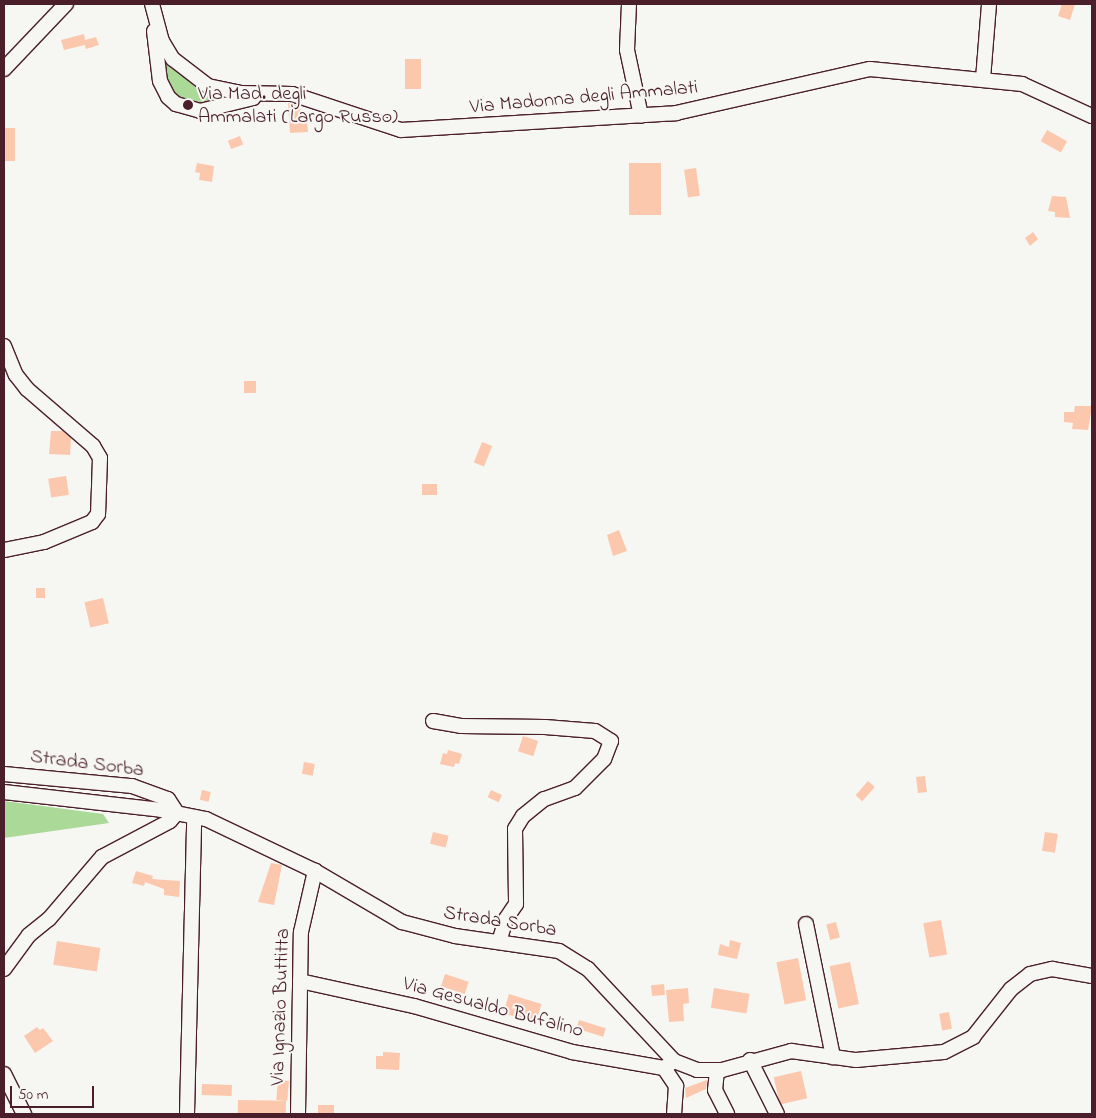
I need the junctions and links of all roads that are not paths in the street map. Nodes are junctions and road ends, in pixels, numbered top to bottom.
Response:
1 (66, 4) edge
2 (629, 4) edge
3 (989, 4) edge
4 (152, 7) edge
5 (4, 69) edge
6 (983, 79) junction
7 (271, 94) junction
8 (641, 116) junction
9 (1092, 116) edge
10 (4, 346) edge
11 (4, 550) edge
12 (433, 721) dead end
13 (4, 774) edge
14 (4, 792) edge
15 (177, 813) junction
16 (194, 817) junction
17 (315, 871) junction
18 (806, 924) dead end
19 (499, 942) junction
20 (4, 970) edge
21 (1092, 976) edge
22 (300, 981) junction
23 (833, 1057) junction
24 (750, 1060) junction
25 (669, 1064) junction
26 (717, 1071) junction
27 (4, 1074) edge
28 (24, 1114) edge
29 (187, 1114) edge
30 (298, 1114) edge
31 (674, 1114) edge
32 (727, 1114) edge
33 (777, 1114) edge

1 - 5 street
2 - 8 street
3 - 6 street
4 - 7 street, Via Madonna degli Ammalati
4 - 7 street
6 - 8 street, Via Madonna degli Ammalati
6 - 9 street, Via Madonna degli Ammalati
7 - 8 street, Via Madonna degli Ammalati
10 - 11 street
12 - 19 street
13 - 15 street, Strada Sorba
14 - 15 street
15 - 16 street, Strada Sorba
15 - 20 street
16 - 17 street, Strada Sorba
16 - 29 street
17 - 19 street, Strada Sorba
17 - 22 street, Via Ignazio Buttitta
18 - 23 street
19 - 25 street, Strada Sorba
21 - 23 street, Strada Sorba
22 - 25 street, Via Gesualdo Bufalino
22 - 30 street, Via Ignazio Buttitta
23 - 24 street, Strada Sorba
24 - 26 street, Strada Sorba
24 - 33 street
25 - 26 street, Strada Sorba
25 - 31 street
26 - 32 street
27 - 28 street

